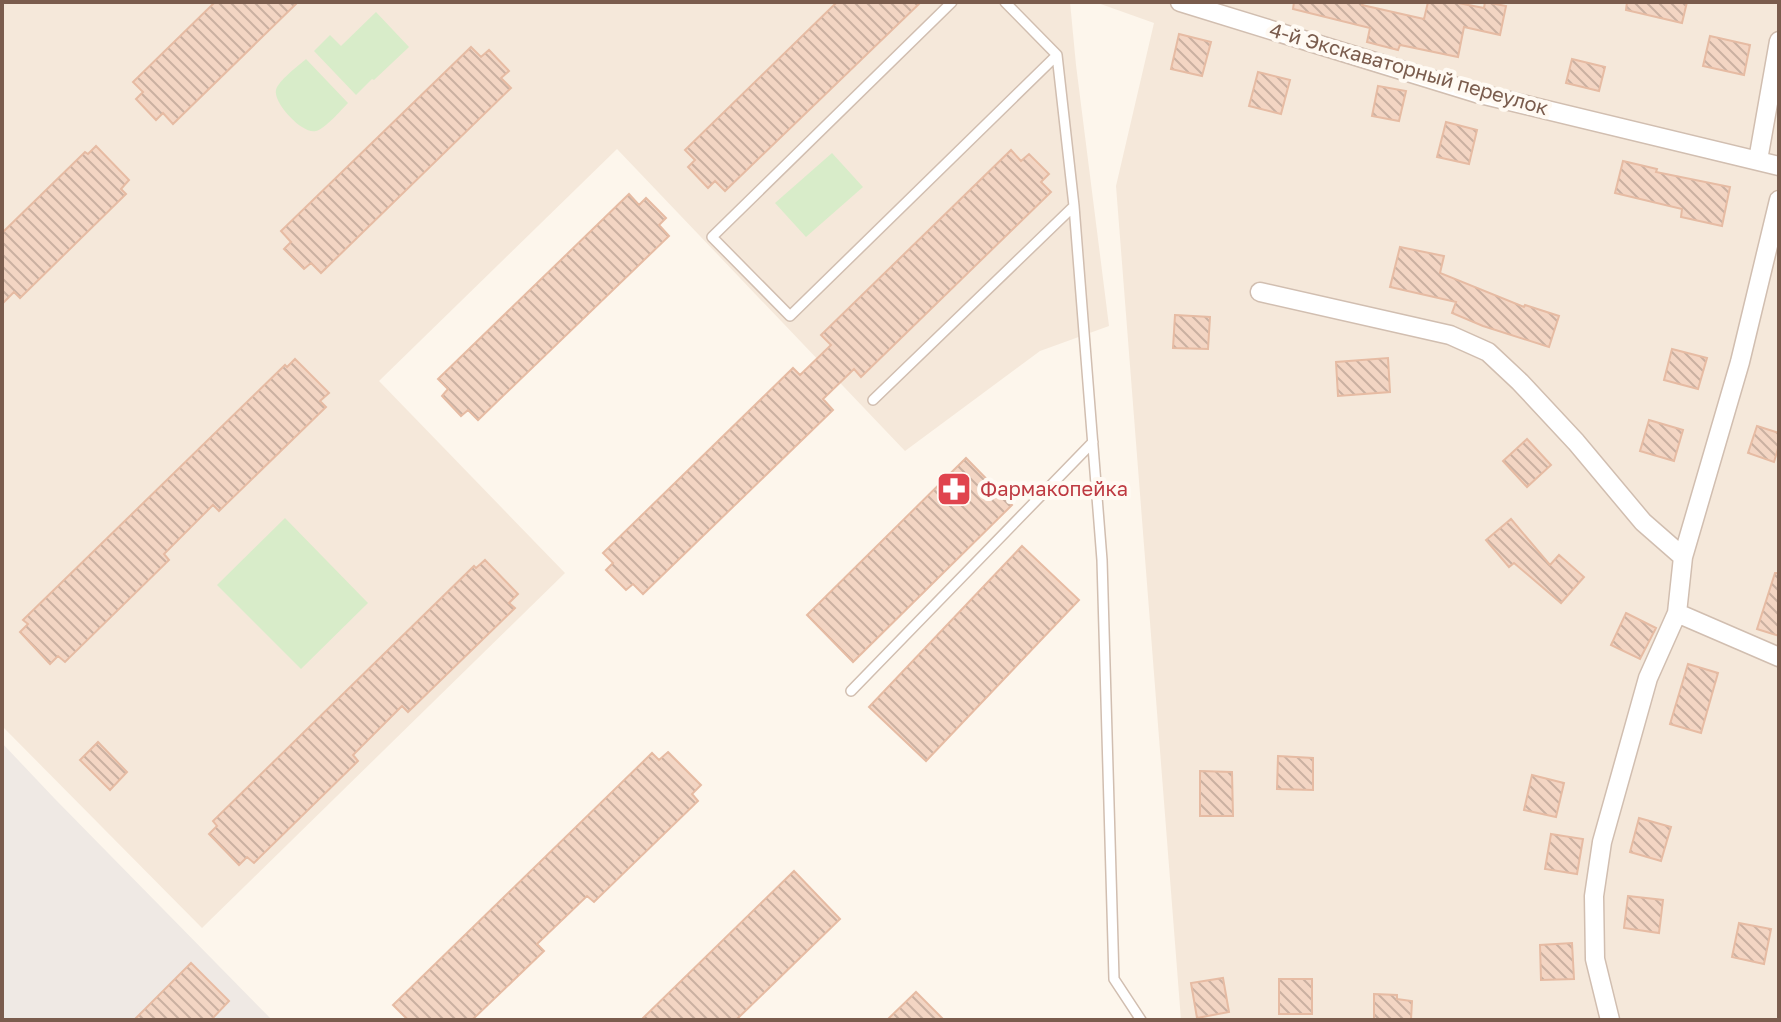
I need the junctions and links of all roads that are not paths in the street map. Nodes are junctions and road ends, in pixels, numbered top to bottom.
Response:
1 (952, 2) edge
2 (1005, 2) edge
3 (1180, 2) edge
4 (1779, 41) edge
5 (1057, 55) junction
6 (1758, 160) junction
7 (1779, 166) edge
8 (1779, 200) edge
9 (1074, 206) junction
10 (1260, 292) dead end
11 (873, 400) dead end
12 (1093, 442) junction
13 (1683, 557) junction
14 (1677, 613) junction
15 (1779, 657) edge
16 (851, 691) dead end
17 (1141, 1020) edge
18 (1610, 1020) edge

1 - 5 lane
2 - 5 lane
3 - 6 street, 4-й Экскаваторный переулок
4 - 6 street
5 - 9 lane
6 - 7 street, 4-й Экскаваторный переулок
8 - 13 street
9 - 11 lane
9 - 12 lane
10 - 13 street
12 - 16 lane
12 - 17 lane
13 - 14 street
14 - 15 street
14 - 18 street

